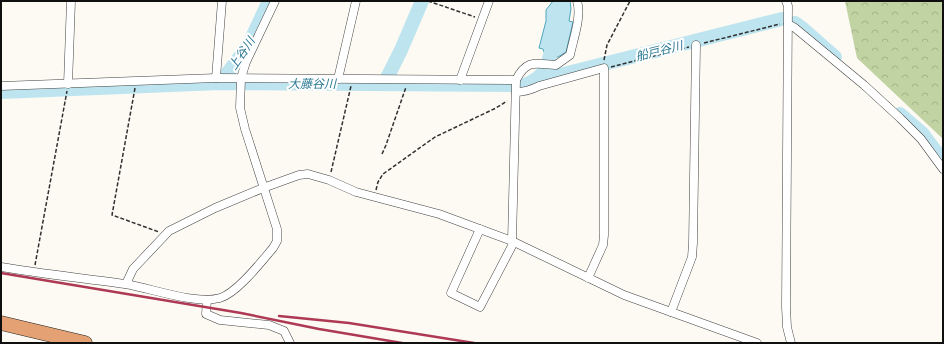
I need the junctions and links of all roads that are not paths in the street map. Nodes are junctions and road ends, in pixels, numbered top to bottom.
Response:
1 (71, 1) edge
2 (222, 1) edge
3 (275, 1) edge
4 (356, 1) edge
5 (489, 1) edge
6 (577, 1) edge
7 (786, 1) edge
8 (788, 24) junction
9 (696, 45) dead end
10 (222, 78) junction
11 (338, 79) junction
12 (460, 80) junction
13 (241, 81) junction
14 (516, 85) junction
15 (1, 86) edge
16 (67, 88) junction
17 (943, 169) edge
18 (263, 188) junction
19 (480, 229) junction
20 (513, 241) junction
21 (1, 267) edge
22 (588, 278) junction
23 (126, 284) junction
24 (207, 300) junction
25 (671, 312) junction
26 (1, 323) edge
27 (85, 343) edge
28 (290, 343) edge
29 (757, 343) edge
30 (791, 343) edge

1 - 16 street
2 - 10 street
3 - 13 street
4 - 11 street
5 - 12 street
6 - 14 street
7 - 8 street
8 - 17 street
8 - 30 street
9 - 25 street
10 - 13 street
10 - 16 street
11 - 12 street
11 - 13 street
12 - 14 street
13 - 18 street
14 - 20 street
14 - 22 street
15 - 16 street
18 - 19 street
18 - 23 street
18 - 24 street
19 - 20 street
19 - 20 street
20 - 22 street
21 - 23 street
22 - 25 street
23 - 24 street
24 - 28 street
25 - 29 street
26 - 27 highway

